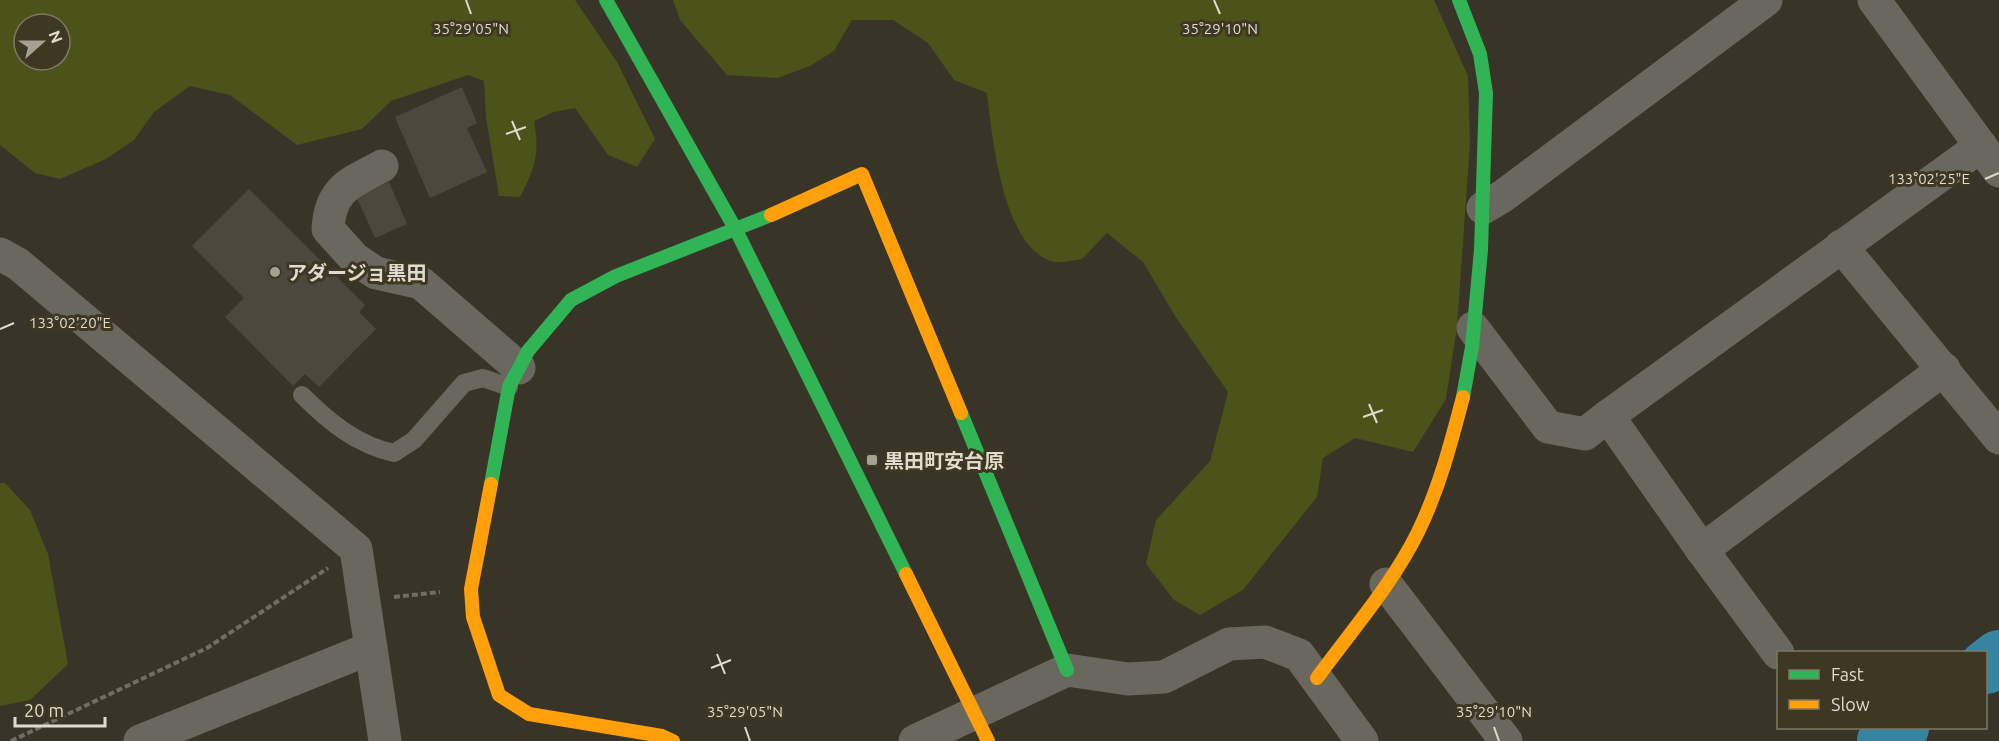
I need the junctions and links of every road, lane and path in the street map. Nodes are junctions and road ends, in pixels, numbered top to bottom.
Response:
1 (606, 0) edge
2 (1459, 0) edge
3 (1766, 0) edge
4 (1874, 0) edge
5 (1990, 158) edge
6 (382, 166) dead end
7 (1483, 208) junction
8 (736, 230) junction
9 (1841, 246) junction
10 (0, 254) edge
11 (1473, 328) junction
12 (1944, 369) junction
13 (514, 377) junction
14 (302, 395) dead end
15 (1608, 416) junction
16 (1999, 438) edge
17 (356, 549) junction
18 (1702, 550) junction
19 (1386, 584) junction
20 (471, 589) junction
21 (364, 600) junction
22 (371, 648) junction
23 (1778, 651) edge
24 (1067, 670) junction
25 (1317, 678) junction
26 (982, 728) edge
27 (11, 741) edge
28 (140, 741) edge
29 (385, 741) edge
30 (673, 741) edge
31 (915, 741) edge
32 (1362, 741) edge
33 (1506, 741) edge

1 - 8 street
2 - 7 street
3 - 7 street
4 - 5 street
5 - 9 street
6 - 13 street
7 - 11 street
8 - 13 street
8 - 24 street
8 - 26 street
9 - 12 street
9 - 15 street
10 - 17 street
11 - 15 street
11 - 19 street
12 - 16 street
12 - 18 street
13 - 14 lane
13 - 20 street
15 - 18 street
17 - 21 street
17 - 27 path
18 - 23 street
19 - 25 street
19 - 33 street
20 - 21 path
20 - 30 street
21 - 22 street
22 - 28 street
22 - 29 street
24 - 25 street
24 - 26 street
25 - 32 street
26 - 31 street

